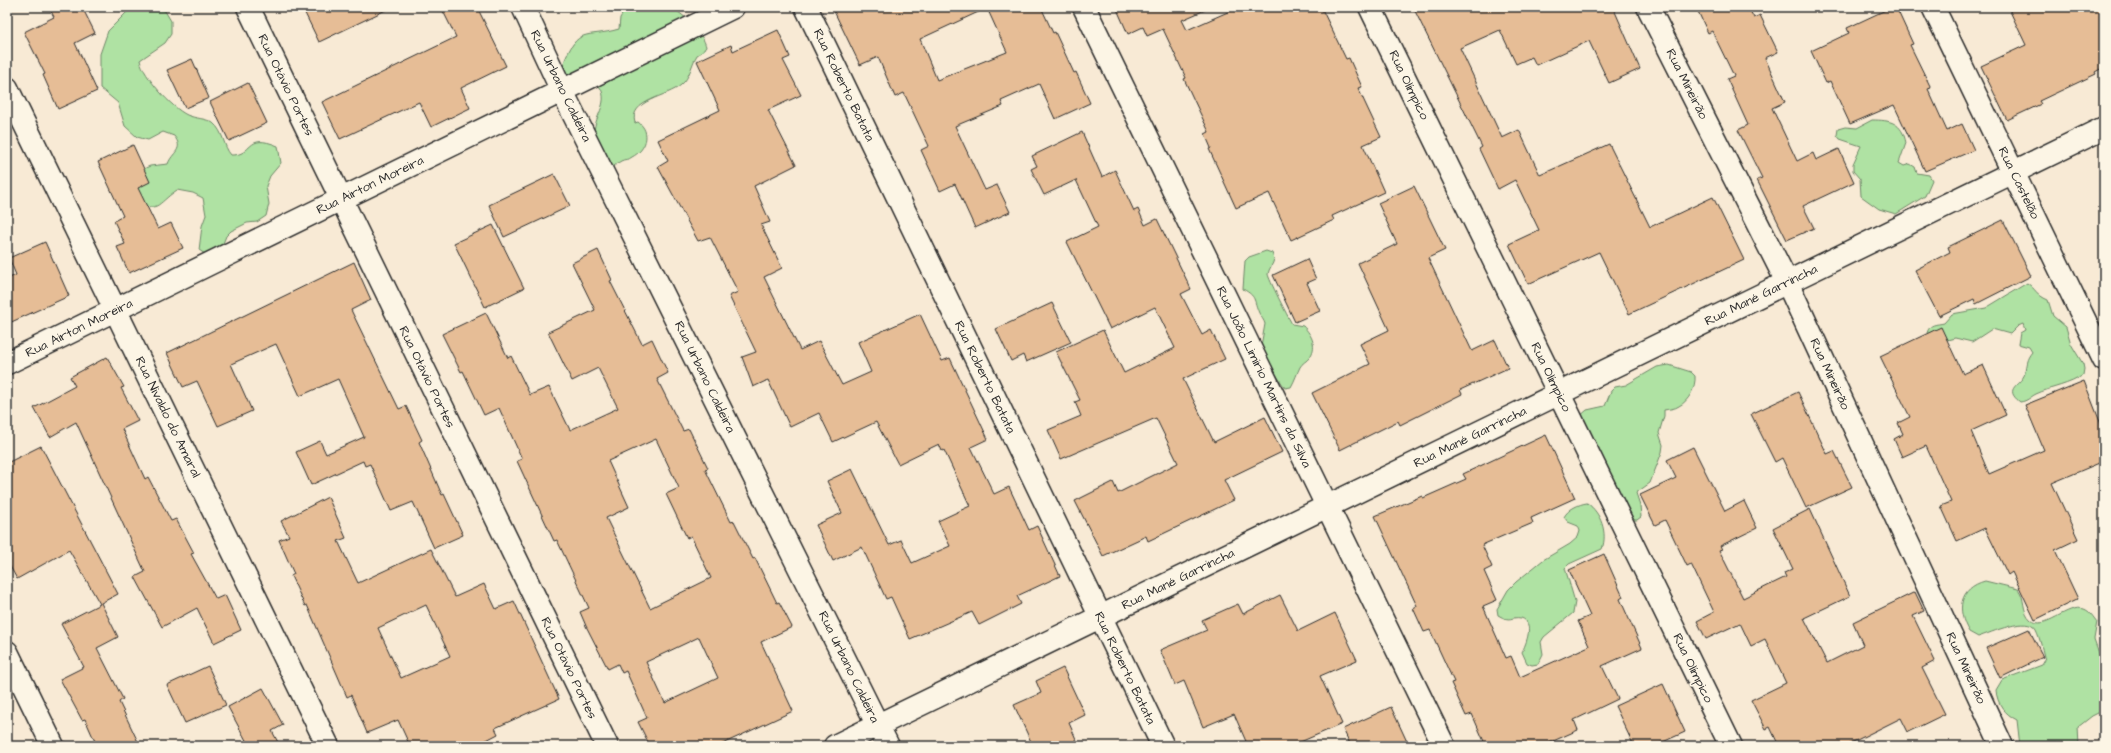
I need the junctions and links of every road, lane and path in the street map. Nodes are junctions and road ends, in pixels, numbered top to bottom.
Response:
1 (248, 7) edge
2 (523, 7) edge
3 (733, 7) edge
4 (806, 7) edge
5 (1084, 7) edge
6 (1370, 7) edge
7 (1648, 7) edge
8 (1933, 7) edge
9 (7, 88) edge
10 (562, 91) junction
11 (2104, 128) edge
12 (2014, 172) junction
13 (341, 200) junction
14 (1787, 282) junction
15 (115, 310) junction
16 (2104, 360) edge
17 (7, 363) edge
18 (1559, 393) junction
19 (1327, 506) junction
20 (1100, 617) junction
21 (7, 652) edge
22 (878, 725) junction
23 (53, 746) edge
24 (328, 746) edge
25 (607, 746) edge
26 (835, 746) edge
27 (888, 746) edge
28 (1163, 746) edge
29 (1444, 746) edge
30 (1731, 746) edge
31 (2002, 746) edge

1 - 13 street, Rua Otávio Portes
2 - 10 street, Rua Urbano Caldeira
3 - 10 street, Rua Airton Moreira
4 - 20 street, Rua Roberto Batata
5 - 19 street, Rua João Limirio Martins da Silva
6 - 18 street, Rua Olímpico
7 - 14 street, Rua Mineirão
8 - 12 street, Rua Castelão
9 - 15 street, Rua Nivaldo do Amaral
10 - 13 street, Rua Airton Moreira
10 - 22 street, Rua Urbano Caldeira
11 - 12 street, Rua Mané Garrincha
12 - 14 street, Rua Mané Garrincha
12 - 16 street, Rua Castelão
13 - 15 street, Rua Airton Moreira
13 - 25 street, Rua Otávio Portes
14 - 18 street, Rua Mané Garrincha
14 - 31 street, Rua Mineirão
15 - 17 street, Rua Airton Moreira
15 - 24 street, Rua Nivaldo do Amaral
18 - 19 street, Rua Mané Garrincha
18 - 30 street, Rua Olímpico
19 - 20 street, Rua Mané Garrincha
19 - 29 street, Rua João Limirio Martins da Silva
20 - 22 street, Rua Mané Garrincha
20 - 28 street, Rua Roberto Batata
21 - 23 street
22 - 26 street, Rua Mané Garrincha
22 - 27 street, Rua Urbano Caldeira

